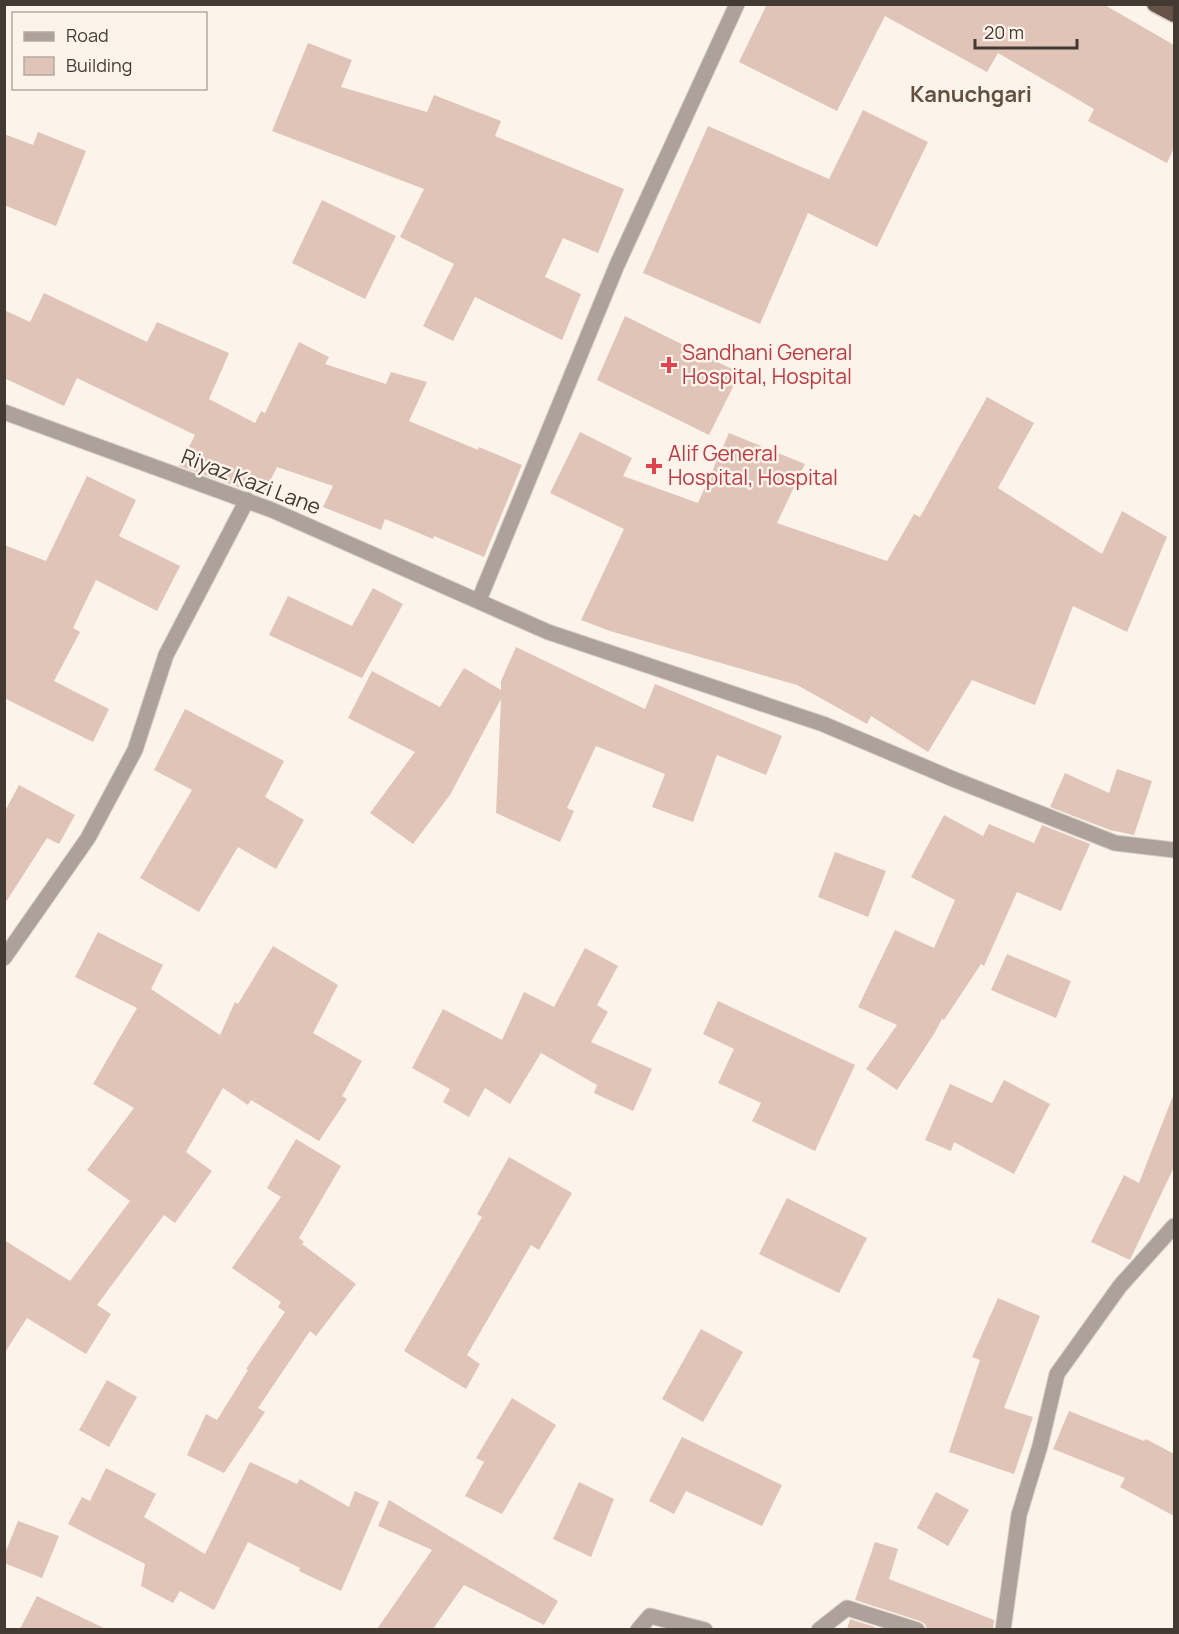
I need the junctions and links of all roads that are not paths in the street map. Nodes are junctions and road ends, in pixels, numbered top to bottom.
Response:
1 (737, 4) edge
2 (1155, 4) edge
3 (1174, 14) edge
4 (4, 412) edge
5 (247, 500) junction
6 (479, 600) junction
7 (1174, 850) edge
8 (4, 958) edge
9 (1174, 1226) edge
10 (638, 1629) edge
11 (705, 1629) edge
12 (819, 1629) edge
13 (917, 1629) edge
14 (1003, 1629) edge

1 - 6 street
2 - 3 highway
4 - 5 street, Riyaz Kazi Lane
5 - 6 street, Riyaz Kazi Lane
5 - 8 street
6 - 7 street, Riyaz Kazi Lane
9 - 14 street
10 - 11 street
12 - 13 street

